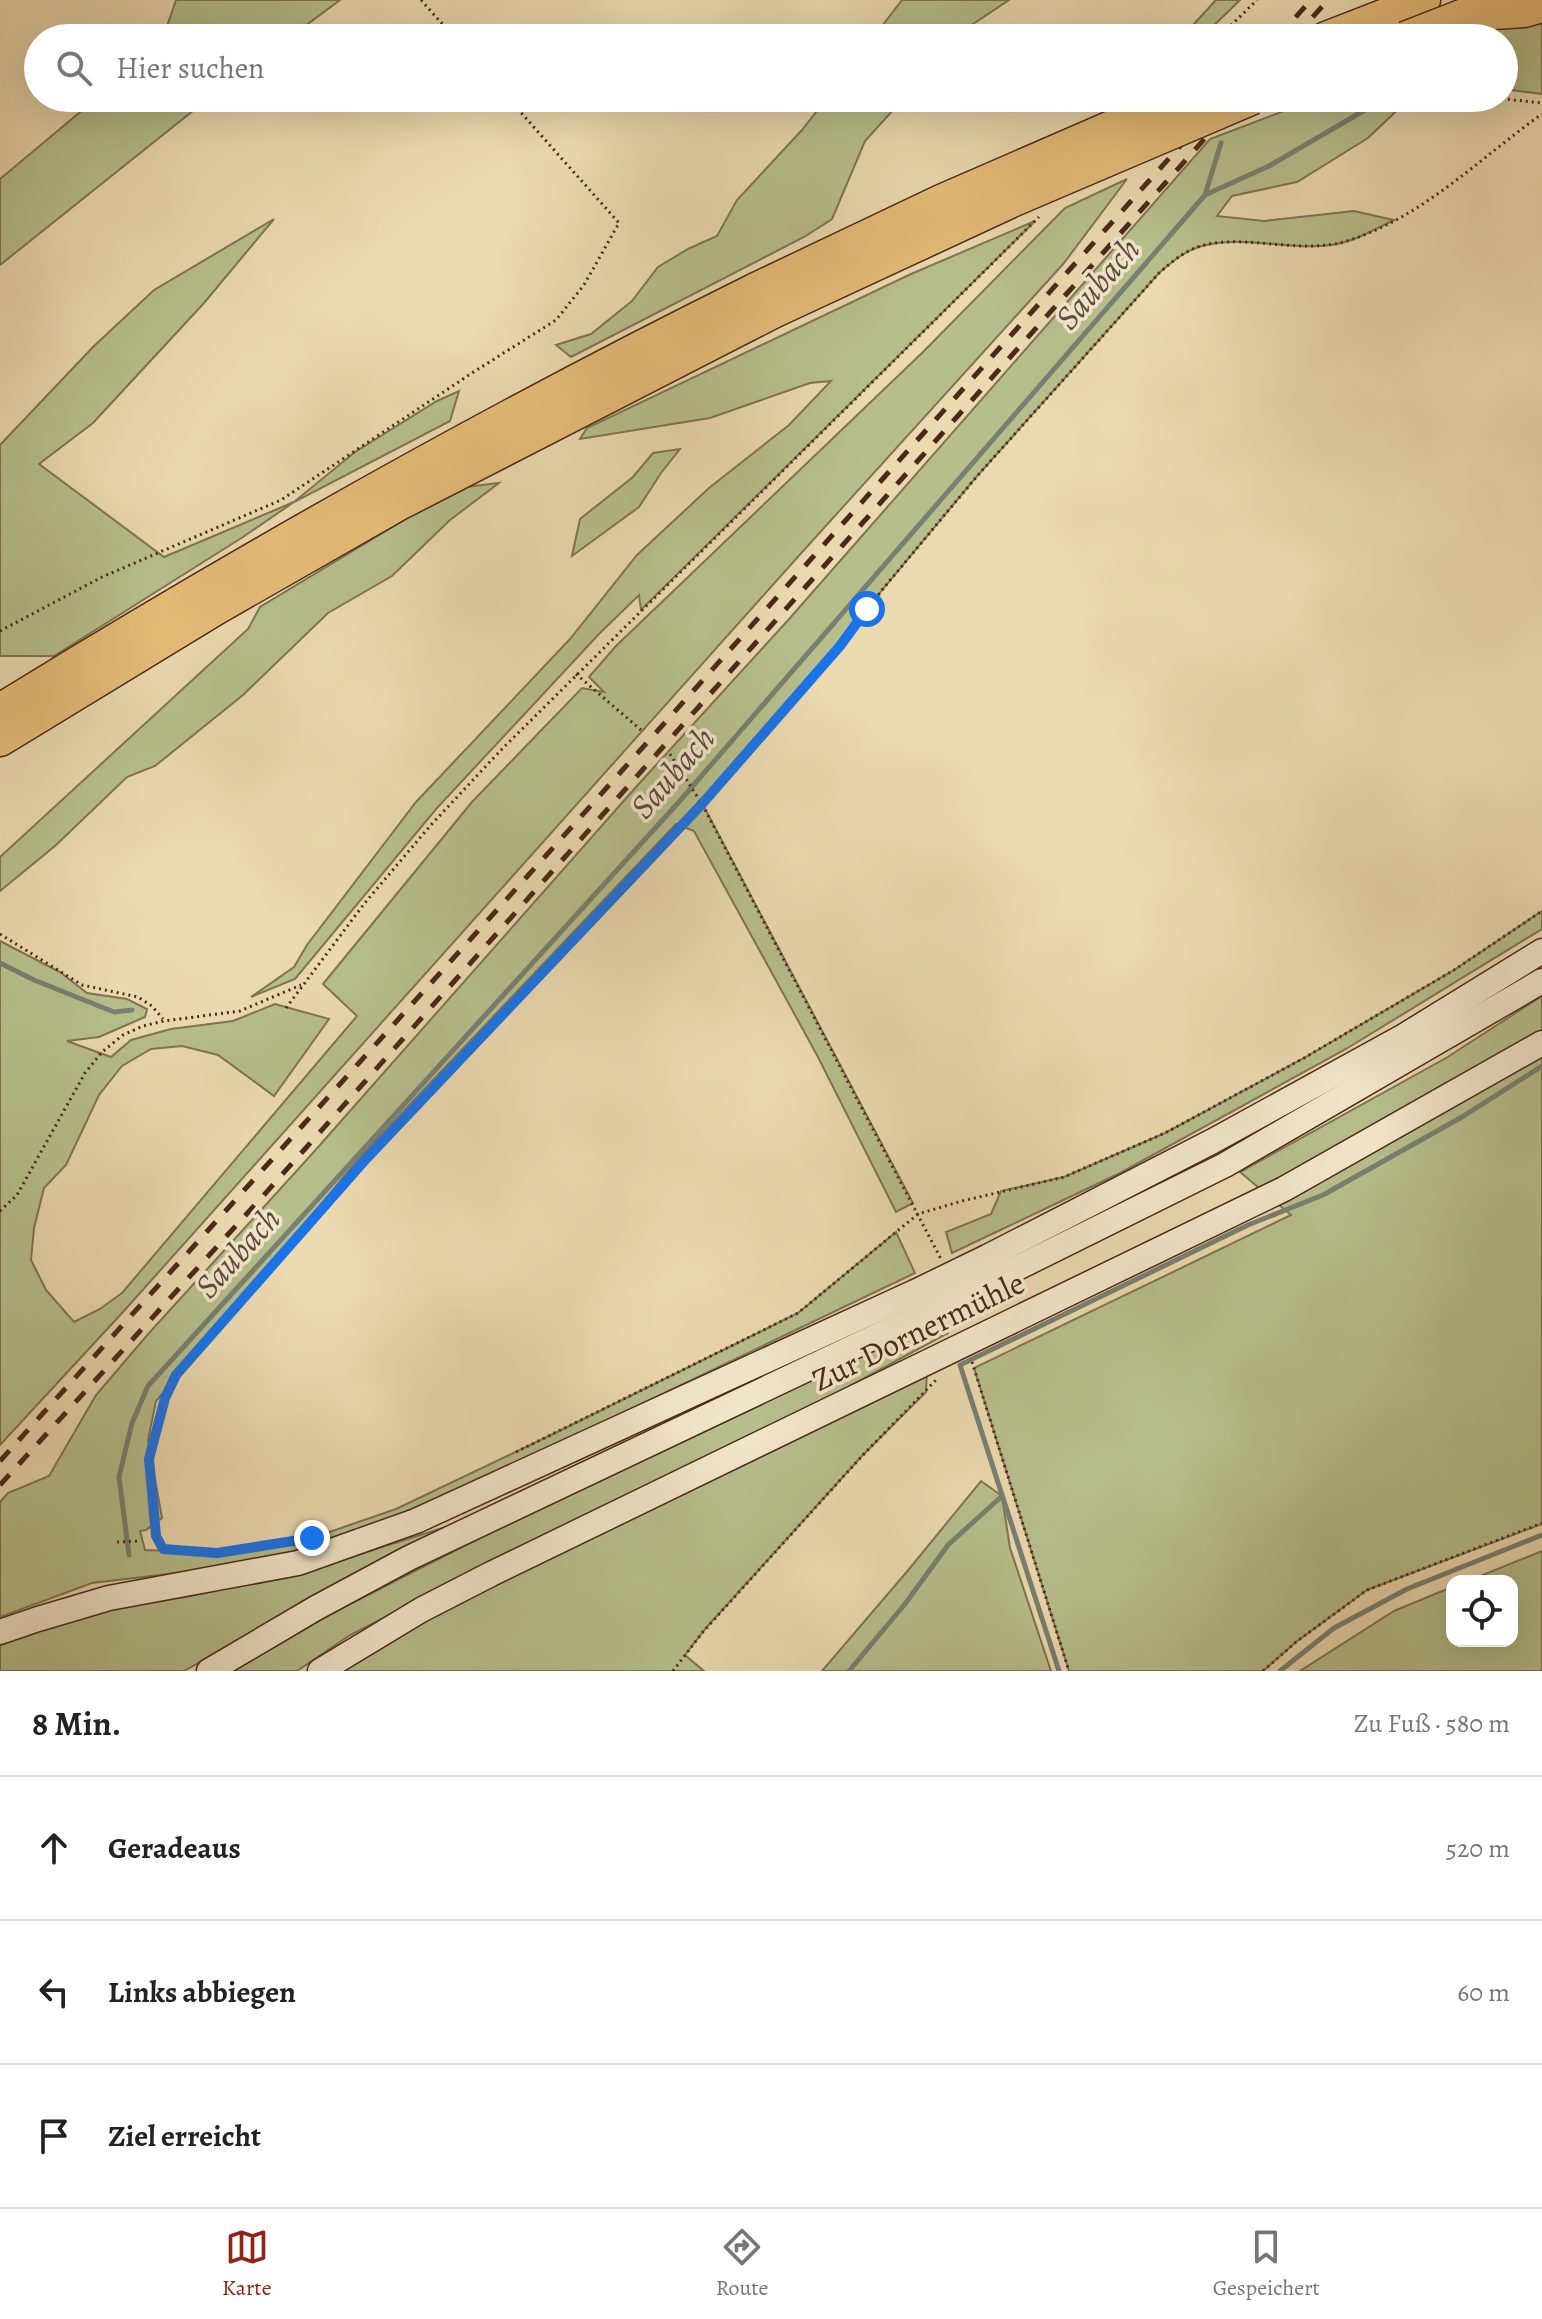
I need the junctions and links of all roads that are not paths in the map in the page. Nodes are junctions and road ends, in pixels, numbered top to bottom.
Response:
1 (1424, 0) edge
2 (1506, 0) edge
3 (1542, 6) edge
4 (1464, 15) junction
5 (1362, 24) edge
6 (1441, 24) edge
7 (1146, 112) edge
8 (1220, 112) edge
9 (764, 301) junction
10 (0, 710) edge
11 (0, 740) edge
12 (1542, 951) edge
13 (1542, 981) edge
14 (1542, 1043) edge
15 (992, 1268) junction
16 (920, 1302) junction
17 (0, 1632) edge
18 (209, 1671) edge
19 (320, 1671) edge

1 - 5 highway
2 - 4 highway
3 - 4 highway
4 - 6 highway, bridge
7 - 9 highway, bridge
8 - 9 highway, bridge
9 - 10 highway
9 - 11 highway
12 - 15 main road
13 - 15 main road
14 - 19 main road, Zur Dornermühle
15 - 16 main road, bridge
16 - 17 main road
16 - 18 main road

